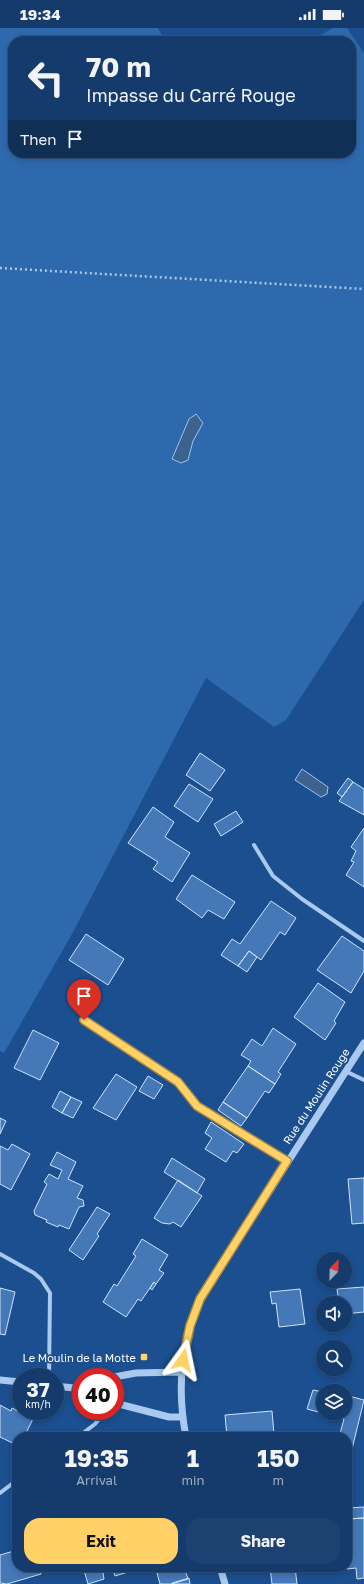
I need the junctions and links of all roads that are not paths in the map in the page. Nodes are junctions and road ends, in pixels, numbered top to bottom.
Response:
1 (254, 845) dead end
2 (364, 941) edge
3 (84, 1020) dead end
4 (364, 1043) edge
5 (345, 1071) junction
6 (364, 1080) edge
7 (287, 1161) junction
8 (0, 1254) edge
9 (49, 1368) edge
10 (180, 1372) junction
11 (124, 1375) edge
12 (0, 1380) edge
13 (12, 1381) edge
14 (124, 1405) edge
15 (182, 1417) junction
16 (99, 1420) edge
17 (85, 1432) edge
18 (185, 1432) edge
19 (12, 1484) edge
20 (0, 1493) edge
21 (221, 1572) edge
22 (225, 1584) edge

1 - 2 street
3 - 7 street
4 - 5 street, Rue du Moulin Rouge
5 - 6 street
5 - 7 street, Rue du Moulin Rouge
7 - 10 street, Rue du Moulin Rouge
8 - 9 street
10 - 11 street
10 - 15 street, Rue du Moulin Rouge
12 - 13 street
14 - 15 street
15 - 18 street, Rue du Moulin Rouge
16 - 17 street
19 - 20 street
21 - 22 street

